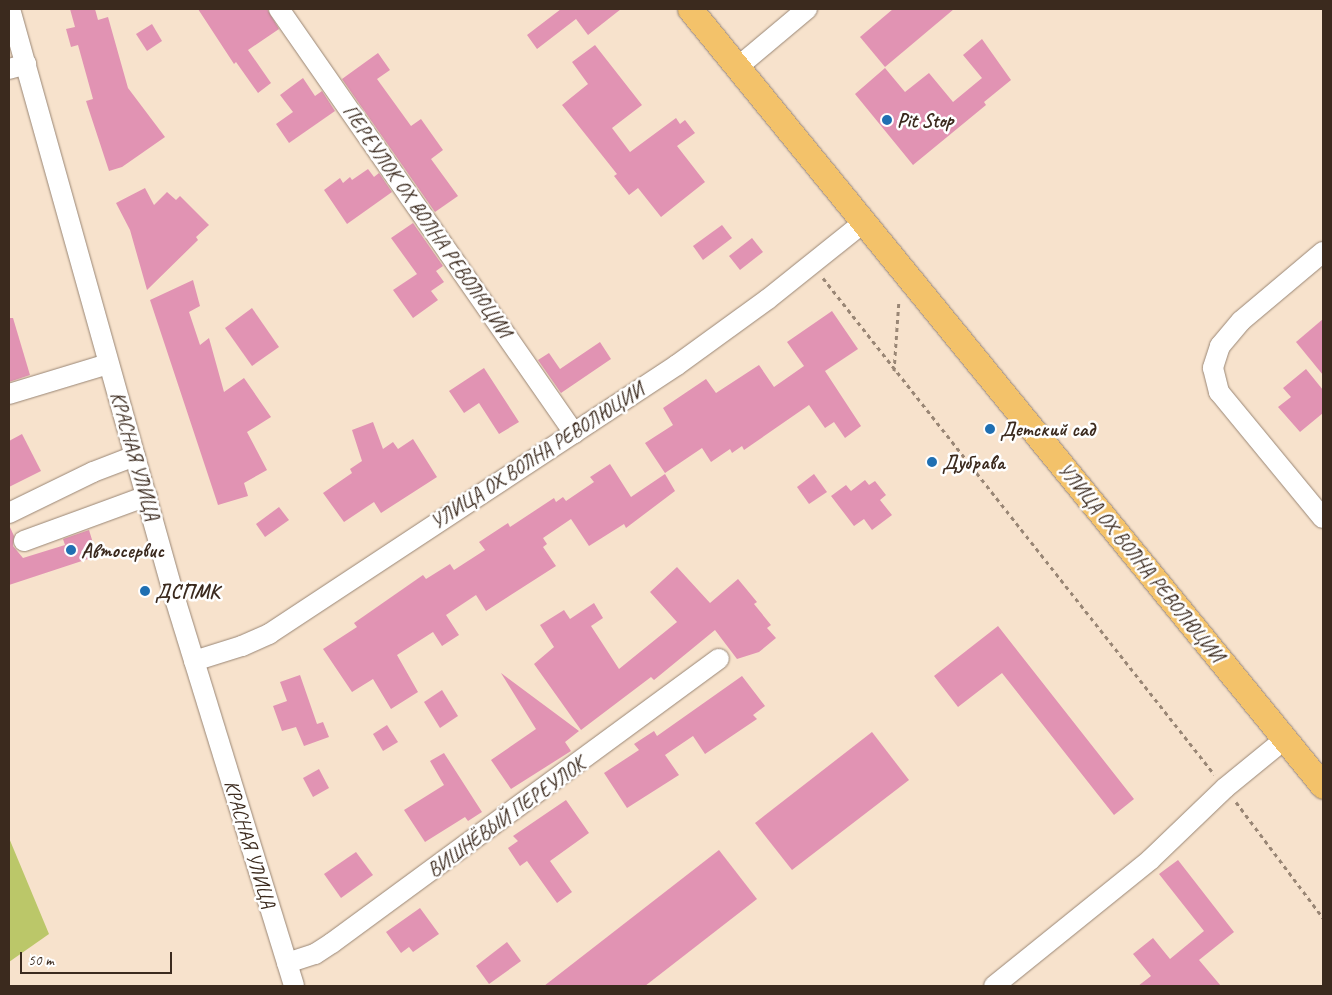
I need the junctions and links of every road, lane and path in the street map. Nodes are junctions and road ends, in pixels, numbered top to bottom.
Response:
1 (10, 9) edge
2 (279, 9) edge
3 (690, 9) edge
4 (807, 9) edge
5 (739, 66) junction
6 (17, 67) edge
7 (864, 222) junction
8 (1323, 252) edge
9 (812, 264) junction
10 (901, 267) junction
11 (108, 364) junction
12 (894, 372) junction
13 (9, 394) edge
14 (574, 433) junction
15 (135, 456) junction
16 (147, 496) junction
17 (9, 513) edge
18 (1323, 518) edge
19 (24, 541) dead end
20 (719, 659) dead end
21 (194, 661) junction
22 (1285, 740) junction
23 (1323, 786) edge
24 (1225, 788) junction
25 (1323, 918) edge
26 (286, 963) junction
27 (294, 986) edge
28 (994, 986) edge

1 - 6 street, КРАСНАЯ УЛИЦА
2 - 14 street, ПЕРЕУЛОК ОХ ВОЛНА РЕВОЛЮЦИИ
3 - 5 main road, УЛИЦА ОХ ВОЛНА РЕВОЛЮЦИИ
4 - 5 street
5 - 7 main road, УЛИЦА ОХ ВОЛНА РЕВОЛЮЦИИ
6 - 11 street, КРАСНАЯ УЛИЦА
7 - 9 street, УЛИЦА ОХ ВОЛНА РЕВОЛЮЦИИ
7 - 10 main road, УЛИЦА ОХ ВОЛНА РЕВОЛЮЦИИ
8 - 18 street
9 - 12 path
9 - 14 street, УЛИЦА ОХ ВОЛНА РЕВОЛЮЦИИ
10 - 12 path
10 - 22 main road, УЛИЦА ОХ ВОЛНА РЕВОЛЮЦИИ
11 - 13 street
11 - 15 street, КРАСНАЯ УЛИЦА
12 - 24 path
14 - 21 street, УЛИЦА ОХ ВОЛНА РЕВОЛЮЦИИ
15 - 16 street, КРАСНАЯ УЛИЦА
15 - 17 street
16 - 19 street
16 - 21 street, КРАСНАЯ УЛИЦА
20 - 26 street, ВИШНЁВЫЙ ПЕРЕУЛОК
21 - 26 street, КРАСНАЯ УЛИЦА
22 - 23 main road, УЛИЦА ОХ ВОЛНА РЕВОЛЮЦИИ
22 - 24 street
24 - 25 path
24 - 28 street
26 - 27 street, КРАСНАЯ УЛИЦА

